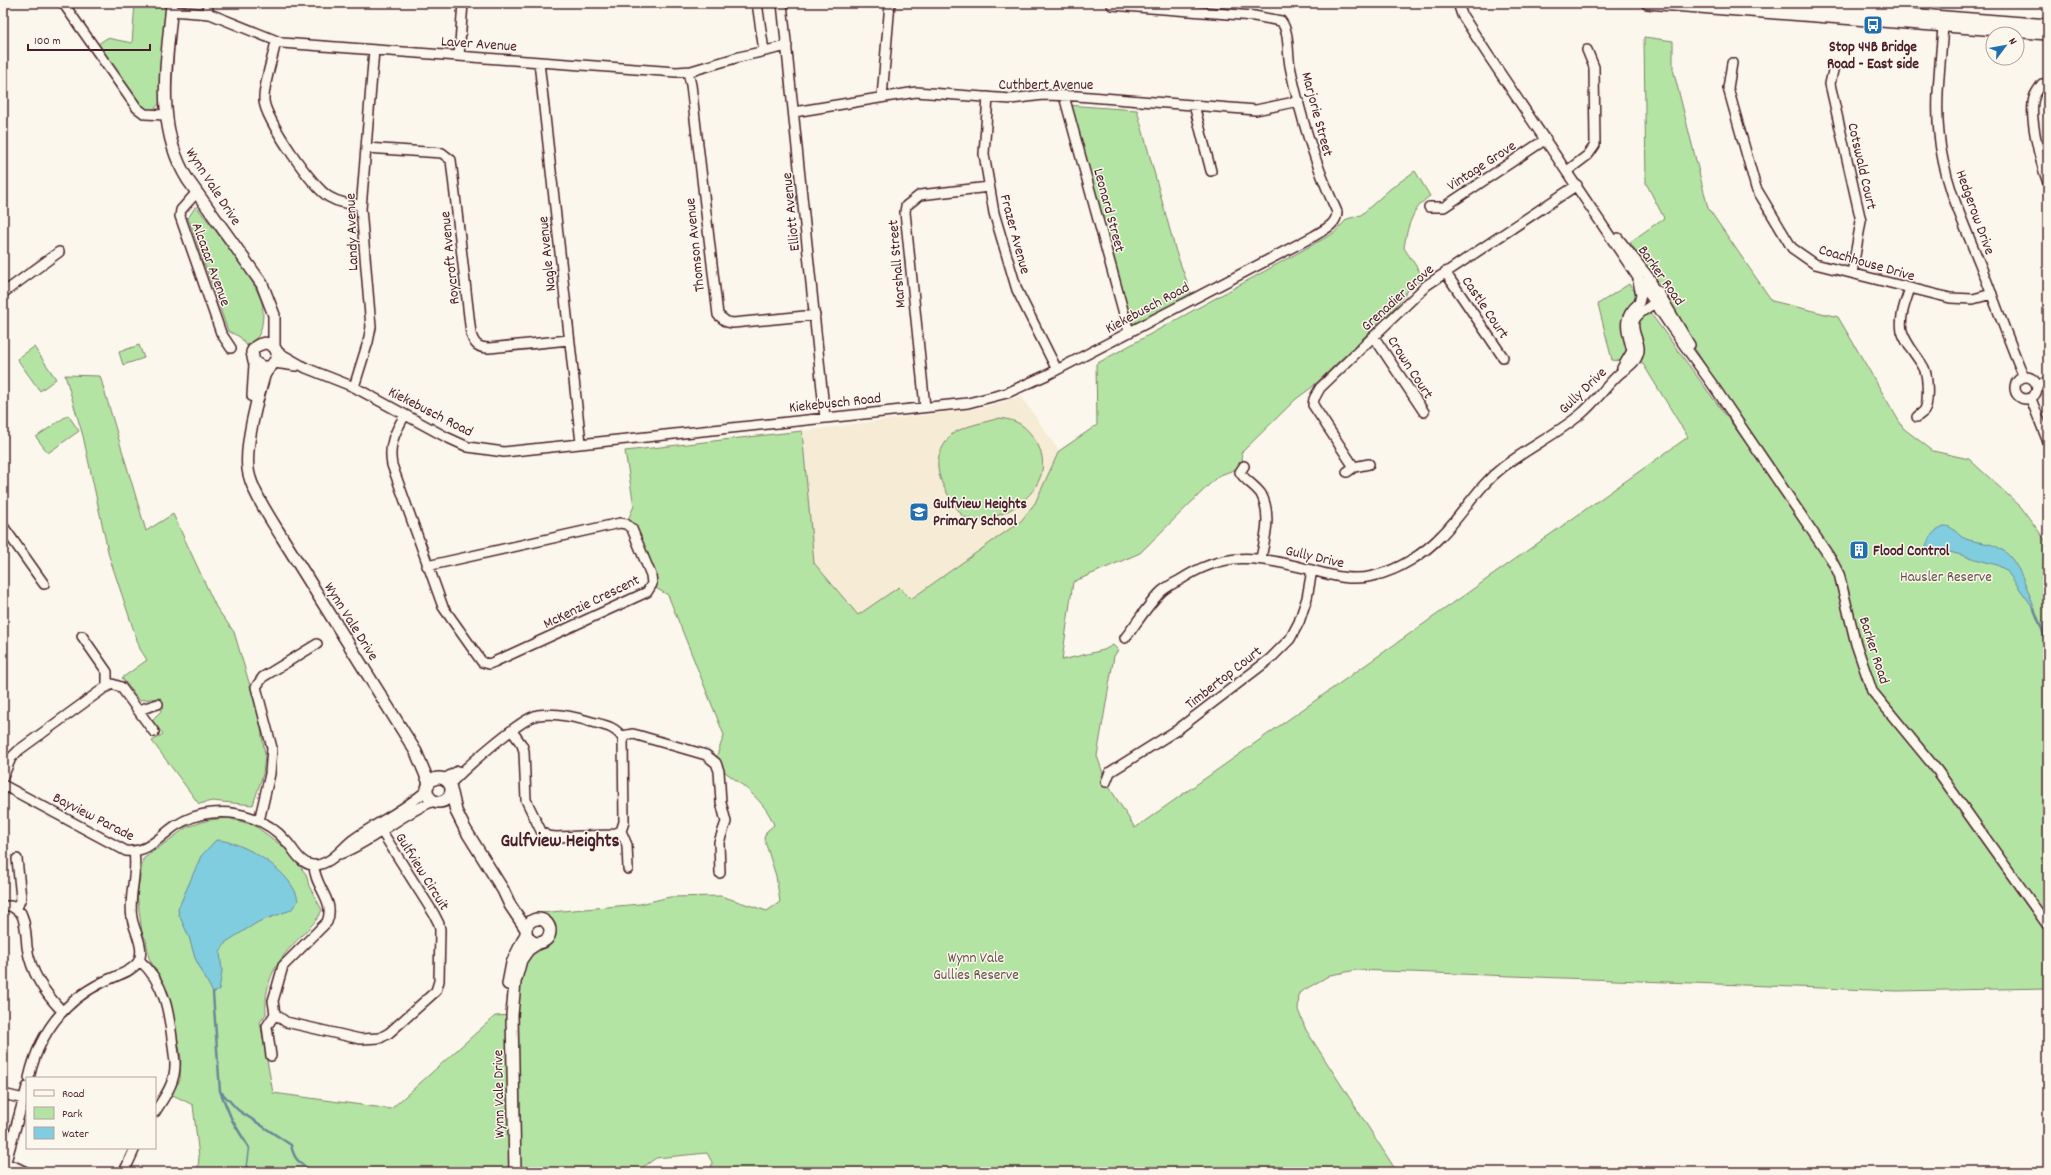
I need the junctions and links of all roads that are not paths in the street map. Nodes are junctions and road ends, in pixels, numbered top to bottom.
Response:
1 (63, 3) edge
2 (208, 3) edge
3 (463, 3) edge
4 (757, 3) edge
5 (782, 3) edge
6 (890, 3) edge
7 (1458, 3) edge
8 (1647, 3) edge
9 (1766, 3) edge
10 (1112, 5) dead end
11 (1165, 5) edge
12 (172, 7) edge
13 (1749, 7) edge
14 (207, 14) junction
15 (1943, 21) junction
16 (2048, 25) edge
17 (2048, 34) edge
18 (276, 41) junction
19 (787, 46) junction
20 (374, 50) junction
21 (1587, 50) dead end
22 (764, 51) junction
23 (459, 56) junction
24 (539, 62) junction
25 (1732, 63) dead end
26 (1834, 66) dead end
27 (688, 72) junction
28 (2042, 84) dead end
29 (1064, 96) junction
30 (882, 97) junction
31 (988, 97) junction
32 (1299, 101) junction
33 (1194, 105) junction
34 (794, 112) junction
35 (165, 115) junction
36 (1546, 140) junction
37 (366, 148) junction
38 (1211, 171) dead end
39 (1567, 171) junction
40 (2048, 183) edge
41 (1577, 185) junction
42 (989, 187) junction
43 (197, 192) junction
44 (361, 205) junction
45 (1429, 207) dead end
46 (1337, 212) joint
47 (59, 252) dead end
48 (1445, 272) junction
49 (1635, 274) junction
50 (1852, 274) junction
51 (1648, 276) junction
52 (1910, 288) junction
53 (3, 293) edge
54 (1992, 294) junction
55 (269, 302) junction
56 (1655, 303) junction
57 (815, 315) junction
58 (1129, 332) junction
59 (1374, 337) junction
60 (569, 340) junction
61 (258, 345) junction
62 (232, 348) dead end
63 (275, 349) junction
64 (1503, 357) dead end
65 (256, 364) junction
66 (272, 365) junction
67 (306, 368) junction
68 (1057, 370) junction
69 (1620, 373) junction
70 (2024, 377) junction
71 (2048, 382) edge
72 (2037, 385) junction
73 (354, 387) junction
74 (1715, 388) junction
75 (2031, 399) junction
76 (925, 407) junction
77 (1424, 412) dead end
78 (405, 415) junction
79 (1917, 417) dead end
80 (825, 418) junction
81 (2048, 442) edge
82 (581, 443) junction
83 (1369, 464) dead end
84 (1244, 466) dead end
85 (262, 505) junction
86 (3, 526) edge
87 (1261, 558) junction
88 (427, 566) junction
89 (1312, 570) junction
90 (44, 584) dead end
91 (82, 636) dead end
92 (1125, 638) dead end
93 (317, 644) dead end
94 (107, 687) junction
95 (158, 704) dead end
96 (138, 710) junction
97 (512, 731) junction
98 (154, 732) dead end
99 (622, 736) junction
100 (416, 752) junction
101 (1100, 769) dead end
102 (1110, 772) junction
103 (3, 777) edge
104 (1106, 782) dead end
105 (446, 783) junction
106 (3, 785) edge
107 (428, 787) junction
108 (436, 802) junction
109 (259, 821) junction
110 (379, 828) junction
111 (465, 829) junction
112 (621, 831) junction
113 (134, 852) junction
114 (16, 859) dead end
115 (314, 865) junction
116 (628, 869) dead end
117 (720, 873) dead end
118 (3, 906) edge
119 (17, 908) junction
120 (2048, 926) edge
121 (528, 928) junction
122 (537, 944) junction
123 (139, 960) junction
124 (62, 1011) junction
125 (275, 1014) junction
126 (512, 1015) junction
127 (271, 1056) dead end
128 (29, 1077) edge
129 (26, 1092) edge
130 (3, 1094) edge
131 (24, 1099) junction
132 (156, 1110) edge
133 (135, 1149) edge
134 (6, 1162) junction
135 (3, 1172) edge
136 (26, 1172) edge
137 (124, 1172) edge
138 (515, 1172) edge

1 - 35 street
2 - 14 street
3 - 23 street
4 - 22 street
5 - 19 street, Elliott Avenue
6 - 30 street
7 - 36 street, Barker Road
8 - 13 main road
9 - 15 main road
10 - 11 street
11 - 32 street, Marjorie Street
12 - 14 street, Laver Avenue
12 - 35 main road, Wynn Vale Drive
13 - 15 main road
14 - 18 street, Laver Avenue
15 - 16 main road
15 - 17 main road
15 - 54 street, Hedgerow Drive
18 - 20 street, Laver Avenue
18 - 44 street
19 - 22 street, Laver Avenue
19 - 34 street, Elliott Avenue
20 - 23 street, Laver Avenue
20 - 37 street, Landy Avenue
21 - 39 street
22 - 27 street, Laver Avenue
23 - 24 street, Laver Avenue
24 - 27 street, Laver Avenue
24 - 60 street, Nagle Avenue
25 - 50 street, Coachhouse Drive
26 - 50 street, Cotswald Court
27 - 57 street, Thomson Avenue
28 - 40 street
29 - 31 street, Cuthbert Avenue
29 - 33 street, Cuthbert Avenue
29 - 58 street, Leonard Street
30 - 31 street, Cuthbert Avenue
30 - 34 street, Cuthbert Avenue
31 - 42 street, Frazer Avenue
32 - 33 street, Cuthbert Avenue
32 - 46 street, Marjorie Street
33 - 38 street
34 - 57 street, Elliott Avenue
35 - 43 main road, Wynn Vale Drive
36 - 39 street, Barker Road
36 - 45 street, Vintage Grove
37 - 44 street, Landy Avenue
37 - 60 street, Roycroft Avenue
39 - 41 street, Barker Road
41 - 48 street, Grenadier Grove
41 - 49 street, Barker Road
41 - 51 street, Barker Road
42 - 68 street, Frazer Avenue
42 - 76 street, Marshall Street
43 - 55 main road, Wynn Vale Drive
43 - 62 street, Alcazar Avenue
44 - 73 street, Landy Avenue
46 - 58 street, Kiekebusch Road
47 - 53 street
48 - 59 street, Grenadier Grove
48 - 64 street, Castle Court
49 - 56 street, Barker Road
49 - 69 street, Gully Drive
50 - 52 street, Coachhouse Drive
51 - 56 street
51 - 74 street, Barker Road
52 - 54 street, Coachhouse Drive
52 - 79 street
54 - 70 street, Hedgerow Drive
55 - 61 main road, Wynn Vale Drive
55 - 63 main road, Wynn Vale Drive
56 - 69 street, Gully Drive
56 - 74 street, Barker Road
57 - 80 street, Elliott Avenue
58 - 68 street, Kiekebusch Road
59 - 77 street, Crown Court
59 - 83 street, Grenadier Grove
60 - 82 street, Nagle Avenue
61 - 63 main road
61 - 65 main road
63 - 66 main road
63 - 67 street, Kiekebusch Road
65 - 66 main road
65 - 85 main road, Wynn Vale Drive
66 - 67 street, Kiekebusch Road
66 - 85 main road, Wynn Vale Drive
67 - 73 street, Kiekebusch Road
68 - 76 street, Kiekebusch Road
69 - 89 street, Gully Drive
70 - 72 street
70 - 75 street
71 - 72 street
72 - 75 street
73 - 78 street, Kiekebusch Road
74 - 120 street, Barker Road
75 - 81 street
76 - 80 street, Kiekebusch Road
78 - 82 street, Kiekebusch Road
78 - 88 street, McKenzie Crescent
80 - 82 street, Kiekebusch Road
84 - 87 street
85 - 100 main road, Wynn Vale Drive
86 - 90 street
87 - 89 street, Gully Drive
87 - 92 street, Gully Drive
88 - 88 street, McKenzie Crescent
89 - 102 street, Timbertop Court
91 - 94 street
93 - 109 street
94 - 96 street
94 - 103 street
95 - 96 street
96 - 98 street
97 - 99 street
97 - 105 street
97 - 112 street
99 - 112 street
99 - 117 street
100 - 105 main road, Wynn Vale Drive
100 - 107 main road, Wynn Vale Drive
101 - 102 street
102 - 104 street
105 - 107 main road
105 - 108 main road
105 - 111 main road, Wynn Vale Drive
106 - 113 street, Bayview Parade
107 - 108 main road
107 - 110 street
108 - 110 street
108 - 111 main road, Wynn Vale Drive
109 - 113 street, Bayview Parade
109 - 115 street, Bayview Parade
110 - 115 street
110 - 125 street, Gulfview Circuit
111 - 121 main road, Wynn Vale Drive
112 - 116 street
113 - 123 street
114 - 119 street
115 - 125 street
118 - 119 street
119 - 124 street
121 - 122 main road
121 - 122 main road
121 - 126 main road, Wynn Vale Drive
122 - 126 main road, Wynn Vale Drive
123 - 124 street
123 - 132 street
124 - 128 street
125 - 127 street
126 - 138 main road, Wynn Vale Drive
129 - 131 street
130 - 131 street
131 - 134 street
133 - 137 street
134 - 135 street
134 - 136 street

